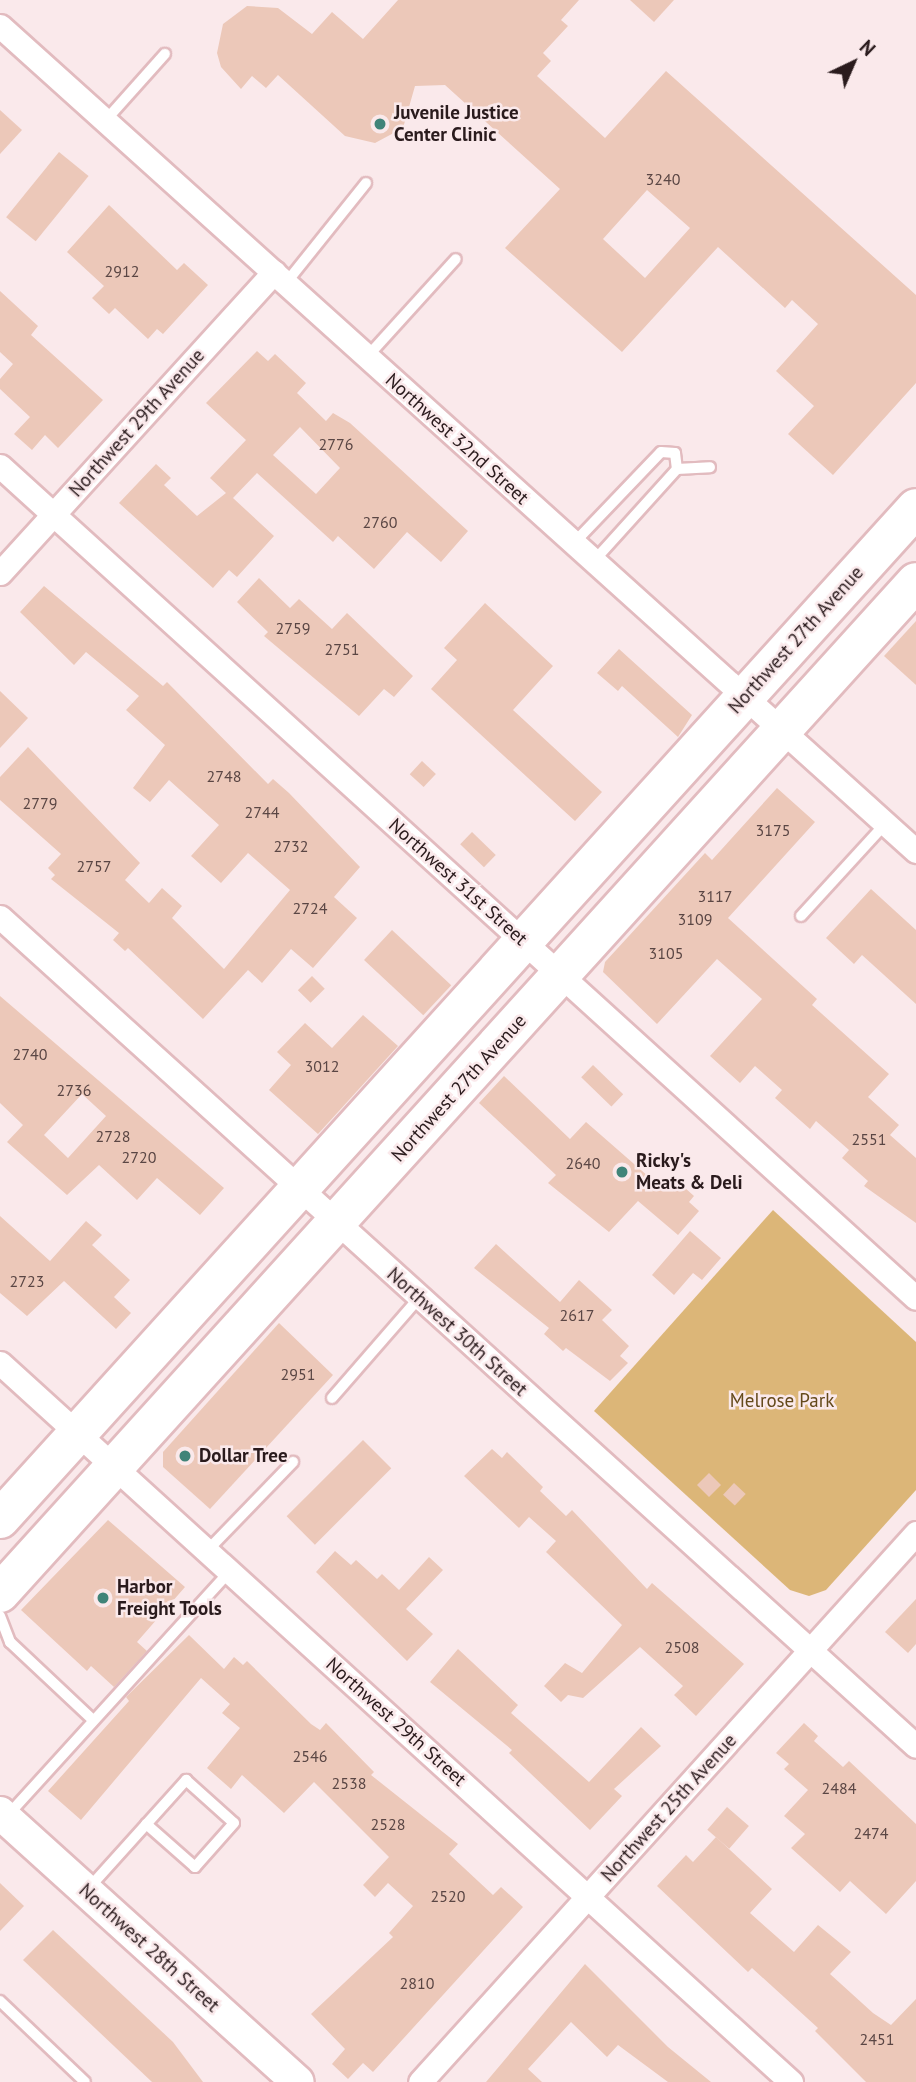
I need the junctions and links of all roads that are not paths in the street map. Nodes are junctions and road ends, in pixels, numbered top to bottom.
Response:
1 (0, 26) edge
2 (164, 54) dead end
3 (105, 121) junction
4 (366, 183) dead end
5 (456, 259) dead end
6 (280, 278) junction
7 (367, 357) junction
8 (0, 466) edge
9 (710, 467) dead end
10 (677, 469) junction
11 (916, 508) edge
12 (54, 515) junction
13 (573, 544) junction
14 (593, 562) junction
15 (0, 573) edge
16 (916, 582) edge
17 (745, 697) junction
18 (782, 731) junction
19 (886, 823) junction
20 (916, 850) edge
21 (801, 916) dead end
22 (0, 917) edge
23 (523, 942) junction
24 (560, 975) junction
25 (299, 1189) junction
26 (337, 1223) junction
27 (419, 1298) junction
28 (916, 1298) edge
29 (0, 1363) edge
30 (332, 1398) dead end
31 (79, 1433) junction
32 (293, 1462) dead end
33 (116, 1466) junction
34 (0, 1519) edge
35 (916, 1533) edge
36 (207, 1550) junction
37 (230, 1571) junction
38 (0, 1593) edge
39 (0, 1616) edge
40 (811, 1650) junction
41 (93, 1720) junction
42 (916, 1746) edge
43 (3, 1815) edge
44 (146, 1824) junction
45 (86, 1891) junction
46 (589, 1897) junction
47 (0, 2001) edge
48 (85, 2082) edge
49 (298, 2082) edge
50 (420, 2082) edge
51 (791, 2082) edge

1 - 3 street, Northwest 32nd Street
2 - 3 lane
3 - 6 street, Northwest 32nd Street
4 - 6 lane
5 - 7 lane
6 - 7 street, Northwest 32nd Street
6 - 12 street, Northwest 29th Avenue
7 - 13 street, Northwest 32nd Street
8 - 12 street, Northwest 31st Street
9 - 10 lane
10 - 13 lane
10 - 14 lane
11 - 17 highway, Northwest 27th Avenue
12 - 15 street, Northwest 29th Avenue
12 - 23 street, Northwest 31st Street
13 - 14 street, Northwest 32nd Street
14 - 17 street, Northwest 32nd Street
16 - 18 highway, Northwest 27th Avenue
17 - 18 street, Northwest 32nd Street
17 - 23 highway, Northwest 27th Avenue
18 - 19 street, Northwest 32nd Street
18 - 24 highway, Northwest 27th Avenue
19 - 20 street, Northwest 32nd Street
19 - 21 lane
22 - 25 street, Northwest 30th Street
23 - 24 street, Northwest 31st Street
23 - 25 highway, Northwest 27th Avenue
24 - 26 highway, Northwest 27th Avenue
24 - 28 street, Northwest 31st Street
25 - 26 street, Northwest 30th Street
25 - 31 highway, Northwest 27th Avenue
26 - 27 street, Northwest 30th Street
26 - 33 highway, Northwest 27th Avenue
27 - 30 lane
27 - 40 street, Northwest 30th Street
29 - 31 street, Northwest 29th Street
31 - 33 street, Northwest 29th Street
31 - 34 highway, Northwest 27th Avenue
32 - 36 lane
33 - 36 street, Northwest 29th Street
33 - 38 highway, Northwest 27th Avenue
35 - 40 street, Northwest 25th Avenue
36 - 37 street, Northwest 29th Street
37 - 41 lane
37 - 46 street, Northwest 29th Street
39 - 41 lane
40 - 42 street, Northwest 30th Street
40 - 46 street, Northwest 25th Avenue
41 - 43 lane
43 - 45 street, Northwest 28th Street
44 - 44 lane
44 - 45 lane
45 - 49 street, Northwest 28th Street
46 - 50 street, Northwest 25th Avenue
46 - 51 street, Northwest 29th Street
47 - 48 lane

